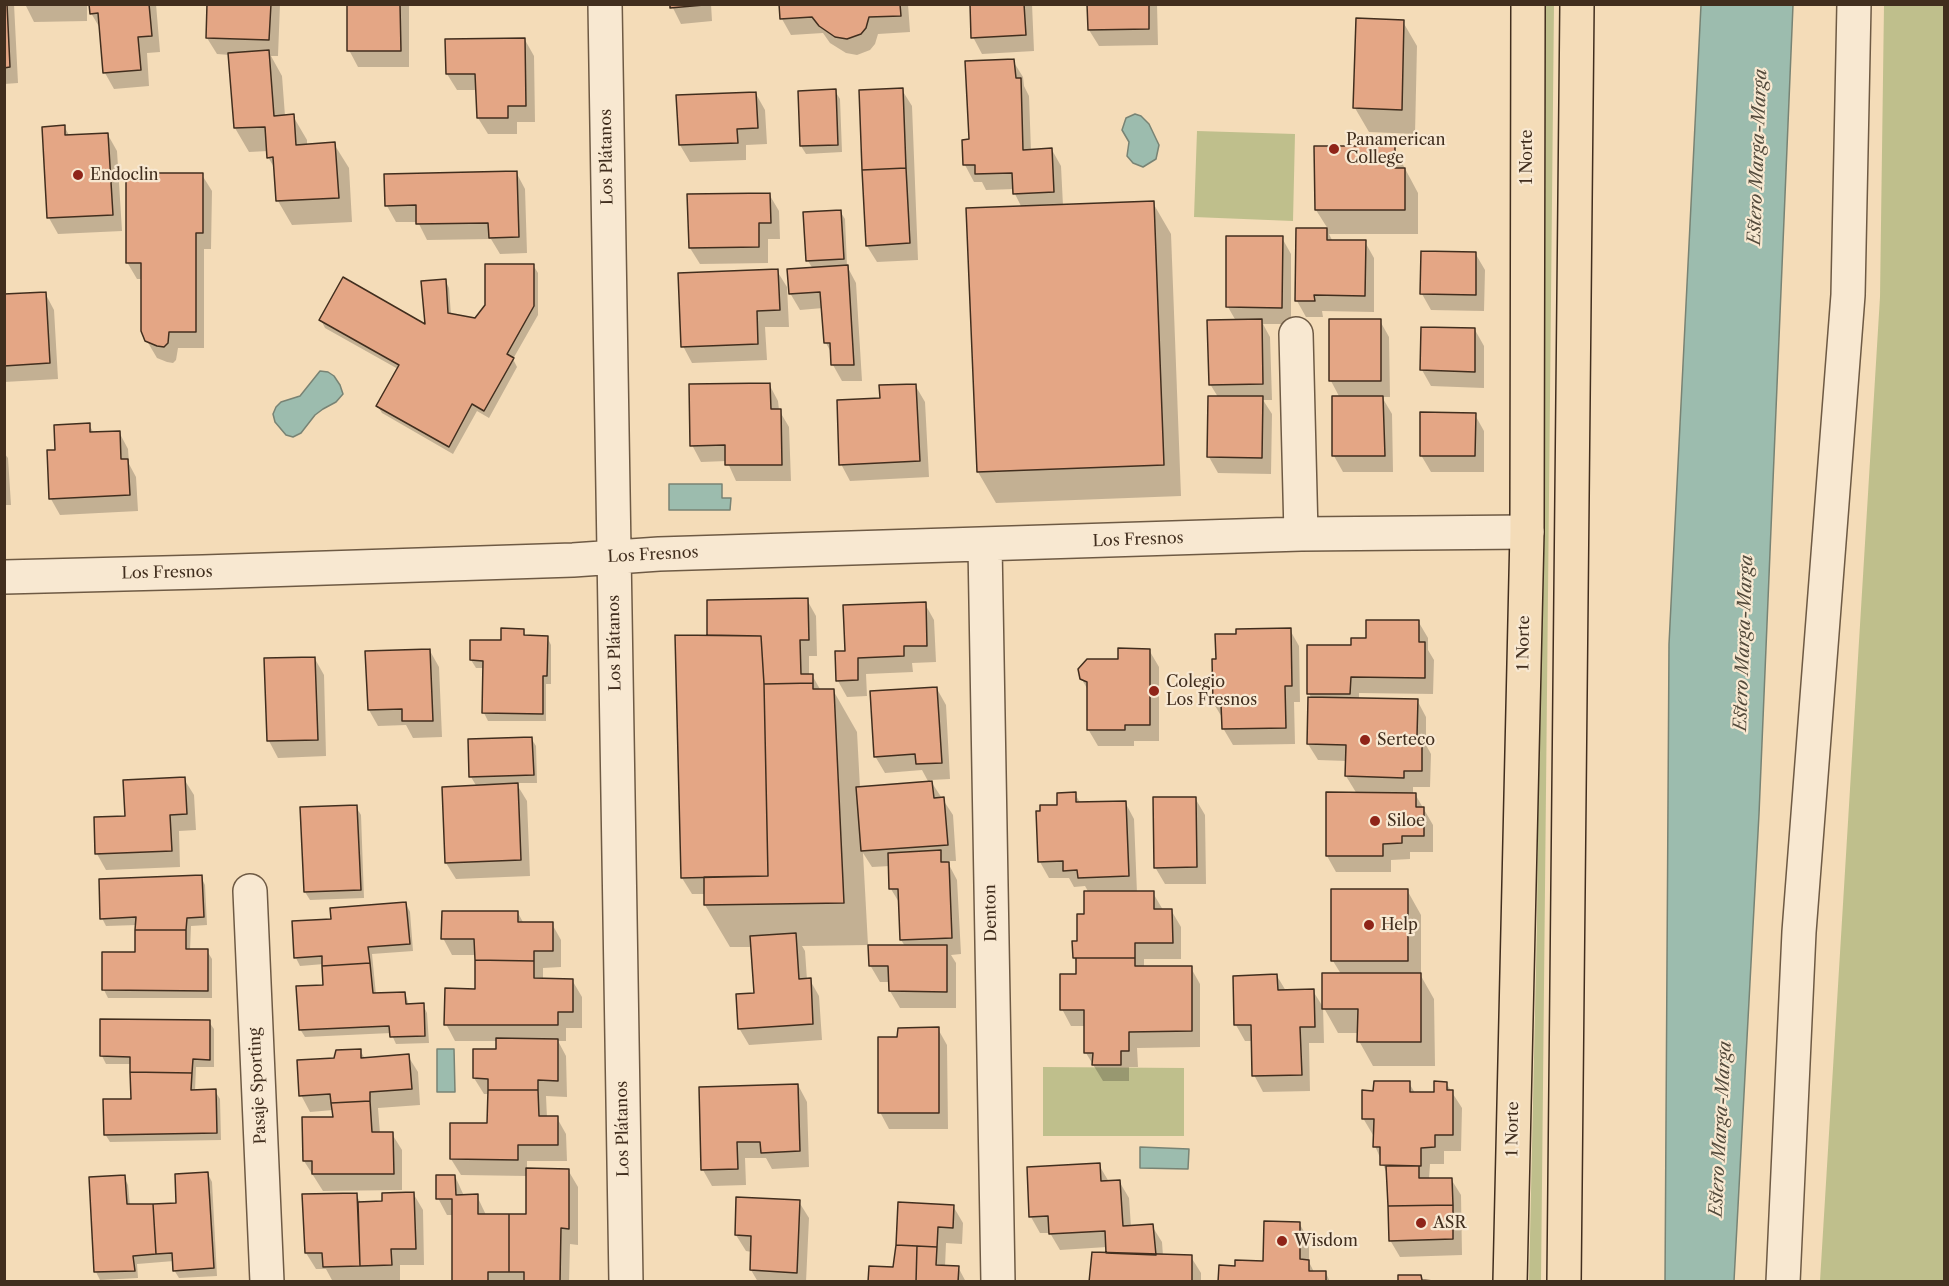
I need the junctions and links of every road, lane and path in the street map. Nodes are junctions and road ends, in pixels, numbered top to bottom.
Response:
1 (605, 4) edge
2 (1528, 4) edge
3 (1577, 4) edge
4 (1854, 4) edge
5 (1296, 334) dead end
6 (1527, 532) junction
7 (1301, 534) junction
8 (985, 545) junction
9 (614, 556) junction
10 (4, 577) edge
11 (250, 891) dead end
12 (267, 1281) edge
13 (626, 1281) edge
14 (998, 1281) edge
15 (1510, 1281) edge
16 (1564, 1281) edge
17 (1783, 1281) edge

1 - 9 street, Los Plátanos
2 - 6 main road, 1 Norte
3 - 16 main road
4 - 17 street
5 - 7 street
6 - 7 street, Los Fresnos
6 - 15 main road, 1 Norte
7 - 8 street, Los Fresnos
8 - 9 street, Los Fresnos
8 - 14 street, Denton
9 - 10 street, Los Fresnos
9 - 13 street, Los Plátanos
11 - 12 street, Pasaje Sporting

